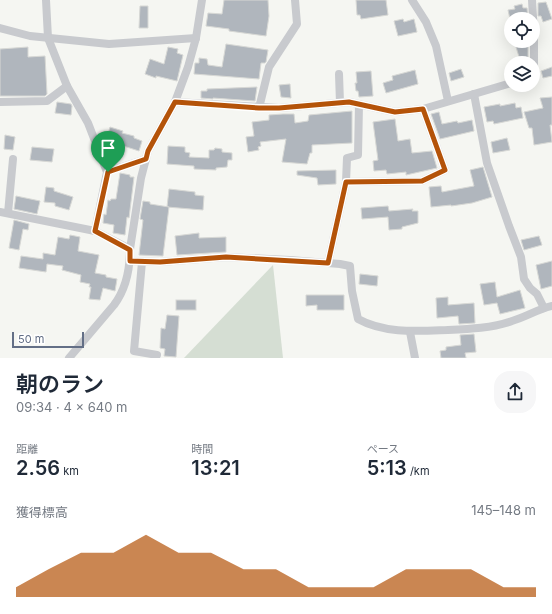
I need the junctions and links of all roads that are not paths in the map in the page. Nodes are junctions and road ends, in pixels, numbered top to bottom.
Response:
1 (46, 0) edge
2 (202, 0) edge
3 (295, 0) edge
4 (412, 0) edge
5 (532, 0) edge
6 (0, 28) edge
7 (48, 38) junction
8 (196, 38) junction
9 (534, 56) edge
10 (339, 74) dead end
11 (504, 85) edge
12 (67, 86) junction
13 (474, 94) junction
14 (448, 101) junction
15 (0, 102) edge
16 (175, 102) junction
17 (340, 103) junction
18 (359, 104) junction
19 (259, 108) junction
20 (423, 109) junction
21 (13, 158) dead end
22 (146, 159) junction
23 (108, 172) junction
24 (346, 182) junction
25 (4, 213) edge
26 (95, 231) junction
27 (130, 250) junction
28 (130, 261) junction
29 (142, 262) junction
30 (328, 263) junction
31 (548, 307) edge
32 (410, 332) junction
33 (157, 355) dead end
34 (69, 358) edge
35 (416, 358) edge

1 - 7 street
2 - 8 street
3 - 19 street
4 - 14 street
5 - 9 street
6 - 7 street
7 - 8 street
7 - 12 street
8 - 16 street
10 - 17 street
11 - 13 street
12 - 15 street
12 - 23 street
13 - 14 street
13 - 31 street
14 - 20 street
16 - 19 street
16 - 22 street
17 - 18 street
17 - 19 street
18 - 20 street
18 - 24 street
20 - 24 street
21 - 25 street
22 - 23 street
22 - 27 street
23 - 26 street
24 - 30 street
25 - 26 street
26 - 27 street
27 - 28 street
28 - 29 street
28 - 34 street
29 - 30 street
29 - 33 street
30 - 32 street
31 - 32 street
32 - 35 street

